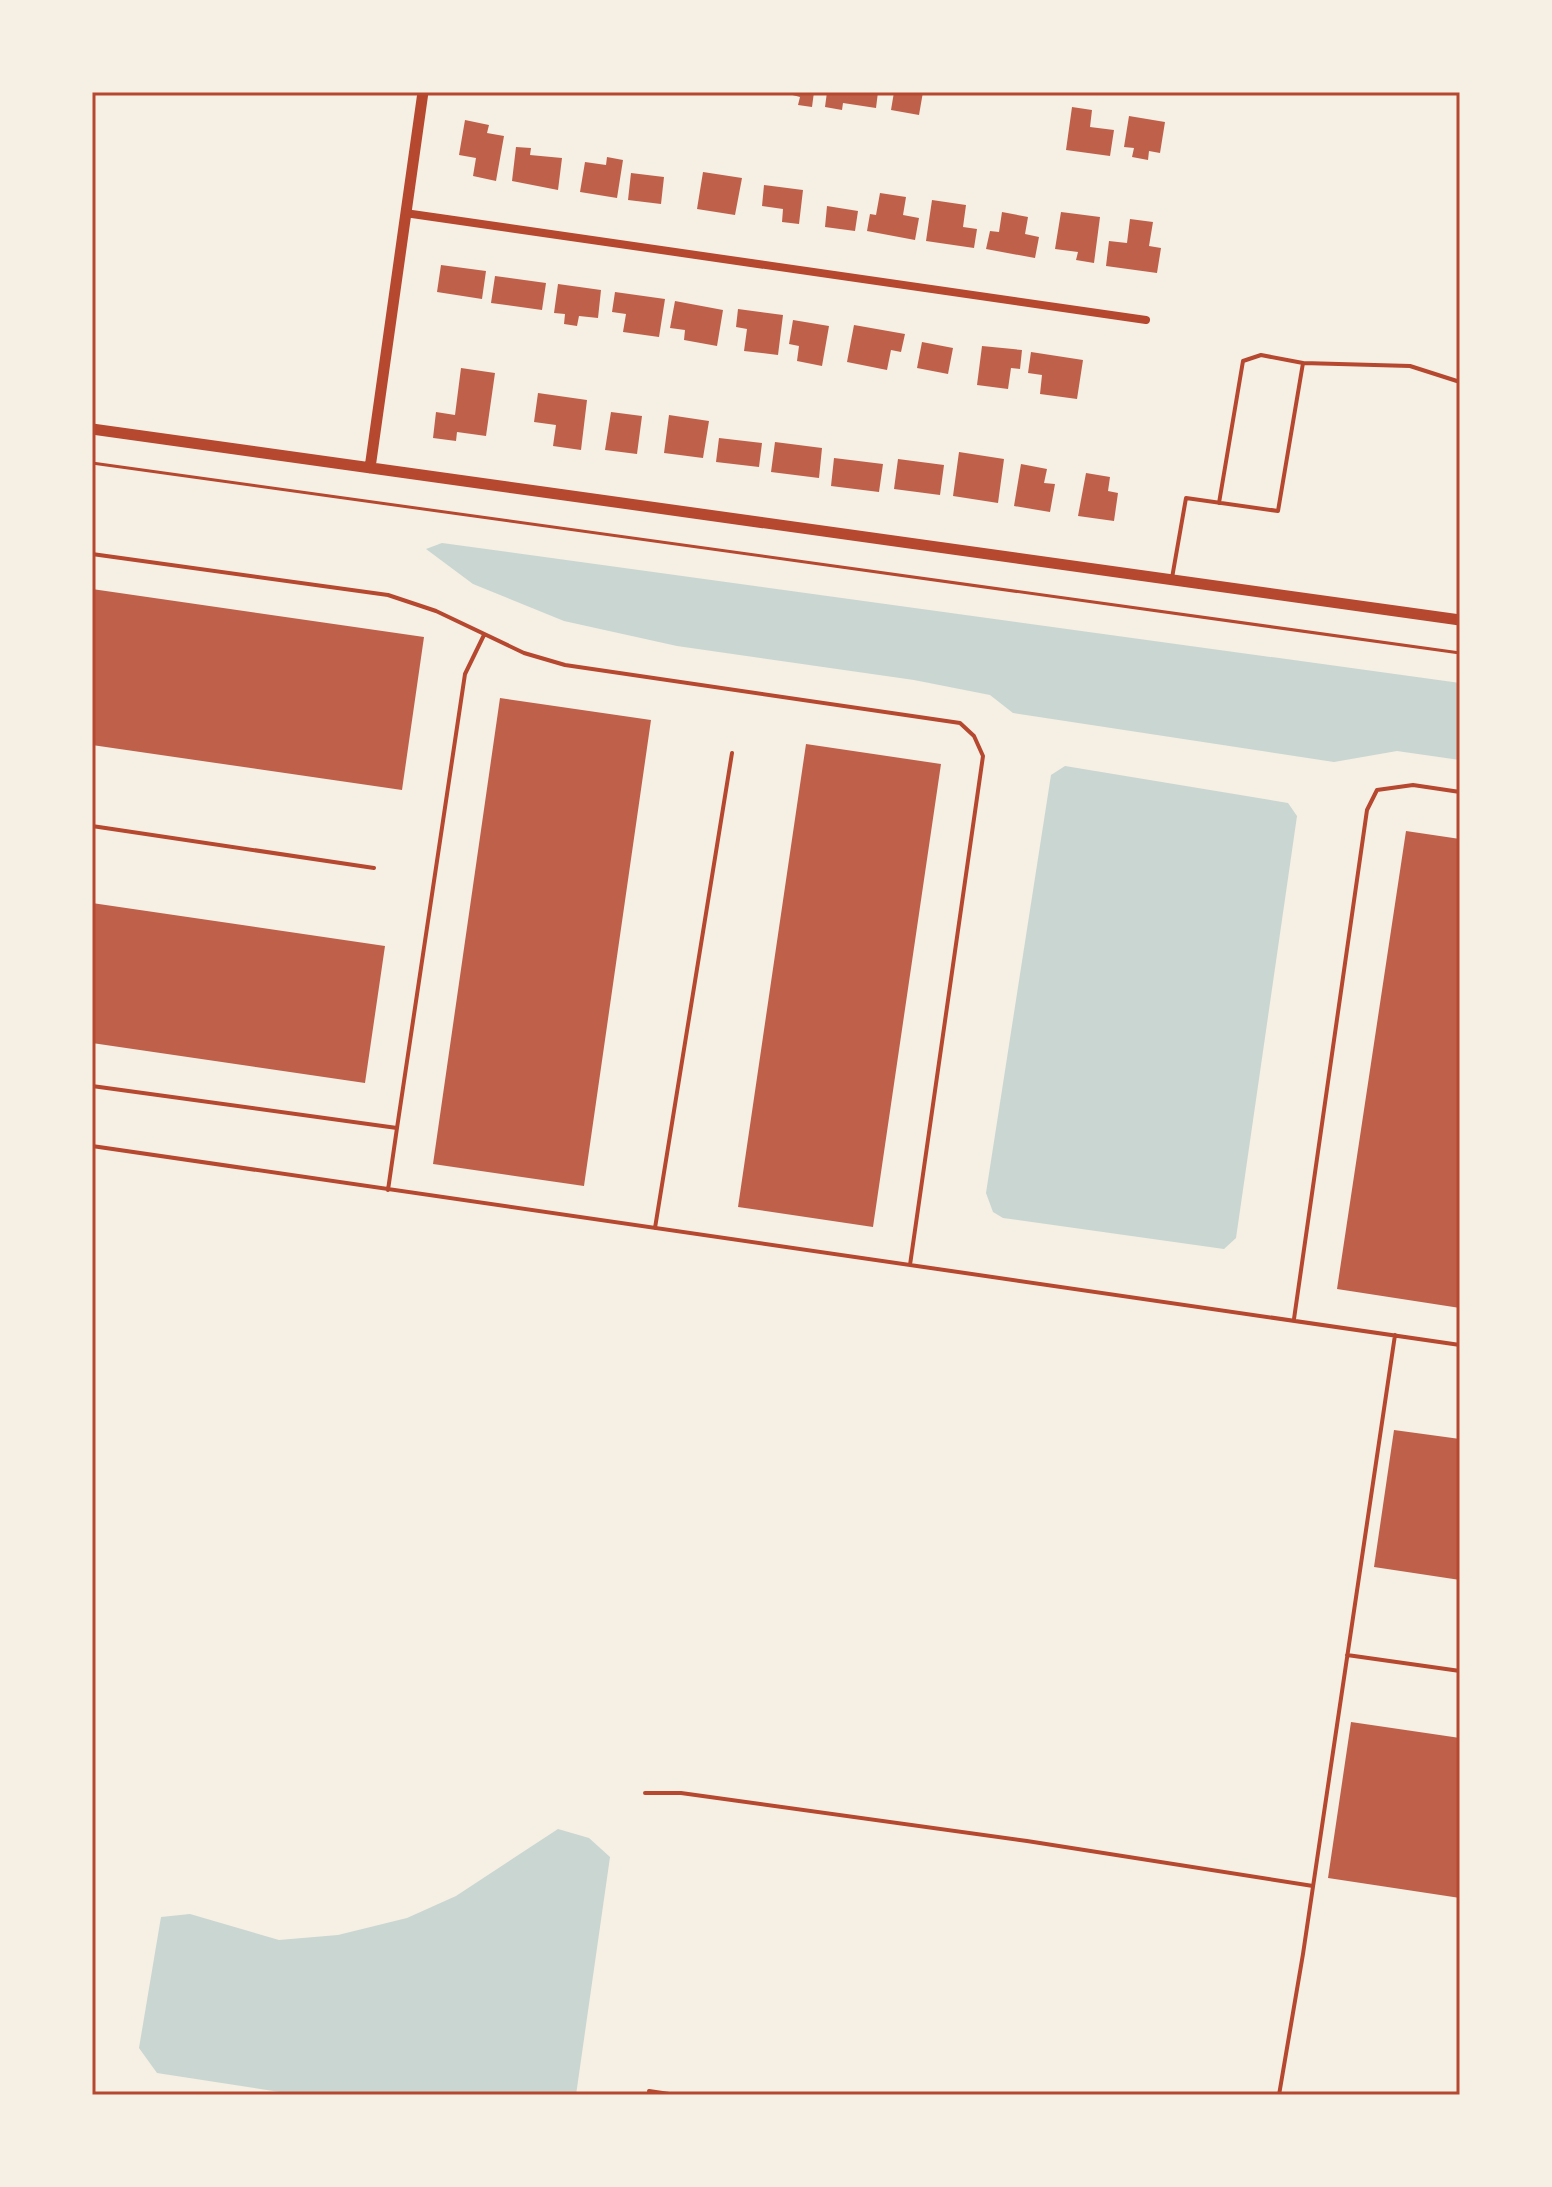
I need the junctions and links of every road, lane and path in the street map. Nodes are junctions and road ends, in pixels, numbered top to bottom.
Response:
1 (423, 92) edge
2 (405, 213) junction
3 (1146, 320) dead end
4 (1303, 363) junction
5 (1460, 382) edge
6 (92, 429) edge
7 (92, 463) edge
8 (370, 468) junction
9 (1219, 503) junction
10 (92, 554) edge
11 (1172, 580) junction
12 (1460, 620) edge
13 (484, 635) junction
14 (1460, 653) edge
15 (732, 753) dead end
16 (1460, 792) edge
17 (92, 826) edge
18 (374, 868) dead end
19 (92, 1086) edge
20 (397, 1128) junction
21 (92, 1146) edge
22 (388, 1190) junction
23 (655, 1228) junction
24 (910, 1265) junction
25 (1294, 1319) junction
26 (1395, 1335) junction
27 (1460, 1345) edge
28 (1347, 1655) junction
29 (1460, 1671) edge
30 (645, 1793) dead end
31 (1313, 1886) junction
32 (649, 2091) dead end
33 (676, 2095) edge
34 (1279, 2095) edge

1 - 2 street
2 - 3 street
2 - 8 street
4 - 5 lane
4 - 9 lane
4 - 9 lane
6 - 8 street
7 - 14 path
8 - 11 street
9 - 11 lane
10 - 13 lane
11 - 12 street
13 - 20 lane
13 - 24 lane
15 - 23 lane
16 - 25 lane
17 - 18 lane
19 - 20 lane
20 - 22 lane
21 - 22 lane
22 - 23 lane
23 - 24 lane
24 - 25 lane
25 - 26 lane
26 - 27 lane
26 - 28 lane
28 - 29 lane
28 - 31 lane
30 - 31 lane
31 - 34 lane
32 - 33 lane

